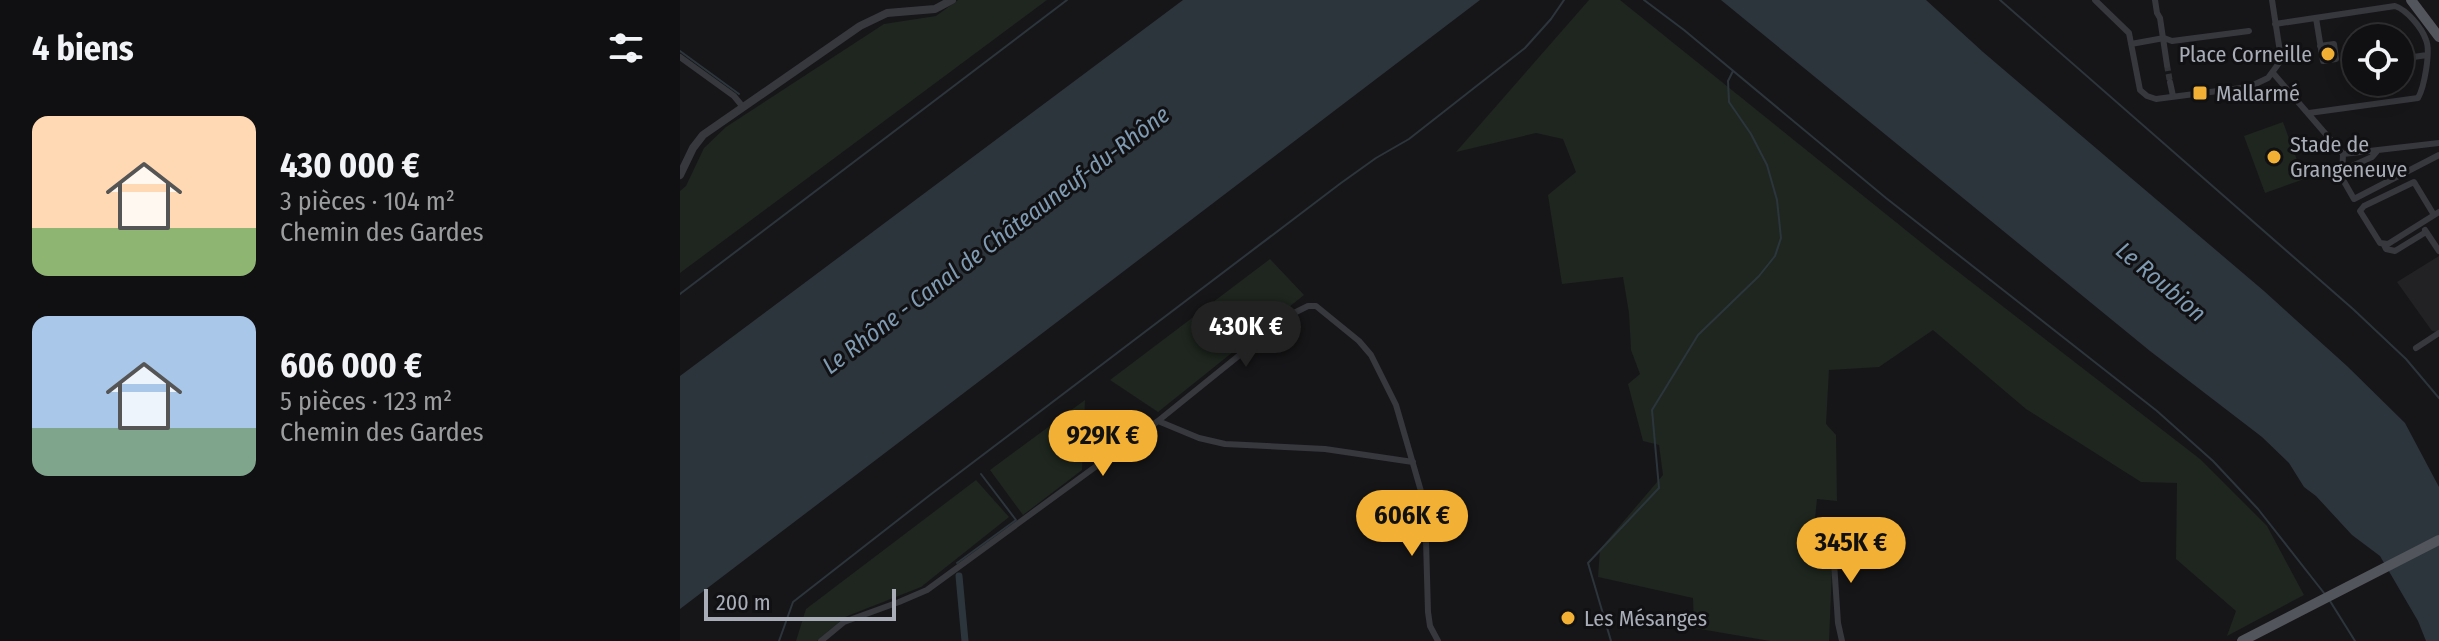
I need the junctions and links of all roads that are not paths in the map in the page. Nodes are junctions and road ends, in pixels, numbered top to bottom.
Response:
1 (920, 0) edge
2 (952, 0) edge
3 (2095, 0) edge
4 (2155, 0) edge
5 (2272, 0) edge
6 (2362, 0) edge
7 (2411, 0) edge
8 (2419, 0) edge
9 (2364, 10) junction
10 (920, 11) junction
11 (2316, 18) junction
12 (2275, 24) junction
13 (2439, 25) edge
14 (2249, 31) dead end
15 (2439, 37) edge
16 (2164, 38) junction
17 (2131, 44) junction
18 (2320, 46) dead end
19 (2427, 55) junction
20 (680, 57) edge
21 (2414, 57) edge
22 (2167, 65) tunnel mouth
23 (2273, 73) junction
24 (2170, 82) tunnel mouth
25 (2173, 96) junction
26 (743, 107) junction
27 (2309, 113) junction
28 (2439, 143) edge
29 (2378, 150) junction
30 (2343, 154) junction
31 (2439, 155) edge
32 (680, 175) edge
33 (2342, 175) junction
34 (2436, 213) edge
35 (2420, 223) junction
36 (2426, 232) junction
37 (2384, 245) junction
38 (2439, 251) edge
39 (2439, 333) edge
40 (2416, 348) dead end
41 (1158, 421) junction
42 (1413, 462) junction
43 (1832, 532) dead end
44 (2439, 540) edge
45 (821, 641) edge
46 (1438, 641) edge
47 (1842, 641) edge
48 (2242, 641) edge

1 - 10 street
2 - 10 street
3 - 17 street
4 - 16 street
5 - 12 street
6 - 9 street
7 - 15 main road
8 - 13 main road
9 - 11 street
9 - 19 street
10 - 26 street
11 - 12 street
11 - 18 street
12 - 23 street
14 - 16 street
16 - 17 street
16 - 22 street
17 - 25 street
19 - 21 street
19 - 27 street
20 - 26 street
23 - 25 street
23 - 27 street
24 - 25 street
26 - 32 street
27 - 30 street
28 - 29 street
29 - 30 street
29 - 33 street
30 - 33 street
31 - 33 street
34 - 35 street
34 - 37 street
35 - 36 street
35 - 37 street
36 - 37 street
36 - 38 street
39 - 40 street
41 - 42 street
41 - 42 street
41 - 45 street
42 - 46 street
43 - 47 street
44 - 48 main road

